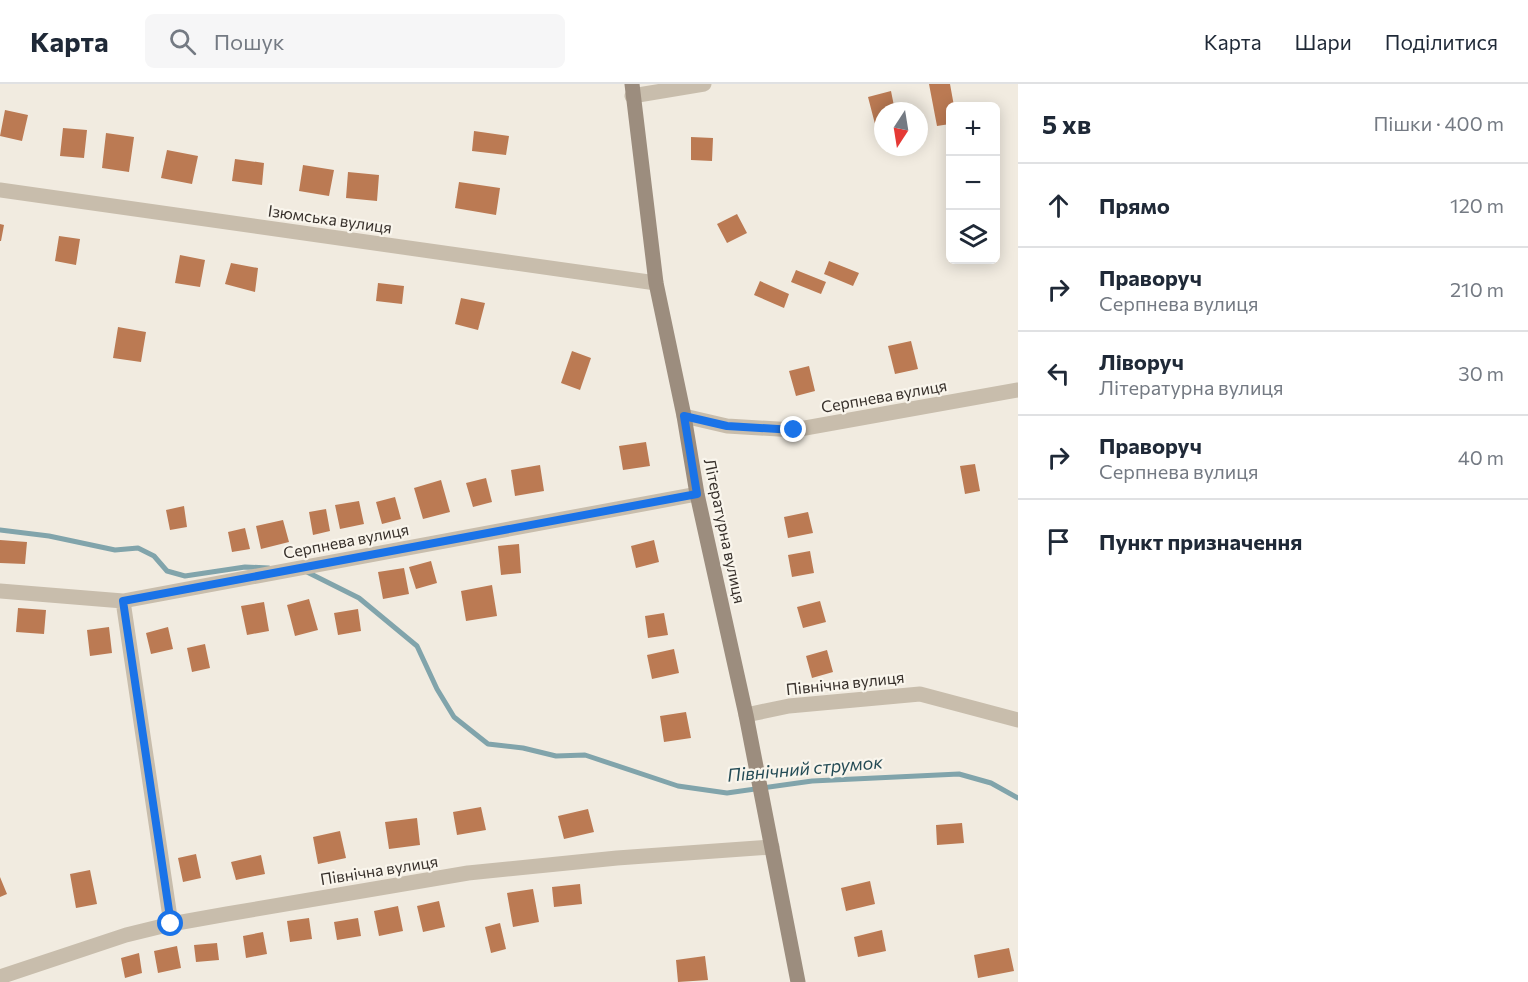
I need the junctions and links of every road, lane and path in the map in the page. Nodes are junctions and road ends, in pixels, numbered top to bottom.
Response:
1 (704, 84) edge
2 (632, 90) edge
3 (0, 190) edge
4 (656, 283) junction
5 (1018, 390) edge
6 (684, 416) junction
7 (697, 494) junction
8 (0, 591) edge
9 (123, 601) junction
10 (746, 715) junction
11 (1018, 720) edge
12 (772, 846) junction
13 (171, 924) junction
14 (0, 977) edge
15 (798, 982) edge

1 - 2 street
2 - 4 street, Літературна вулиця
3 - 4 street, Ізюмська вулиця
4 - 6 street, Літературна вулиця
5 - 6 street, Серпнева вулиця
6 - 7 street, Літературна вулиця
7 - 9 street, Серпнева вулиця
7 - 10 street, Літературна вулиця
8 - 9 street, Серпнева вулиця
9 - 13 street
10 - 11 street, Північна вулиця
10 - 12 street, Літературна вулиця
12 - 13 street, Північна вулиця
12 - 15 street, Літературна вулиця
13 - 14 street, Північна вулиця

